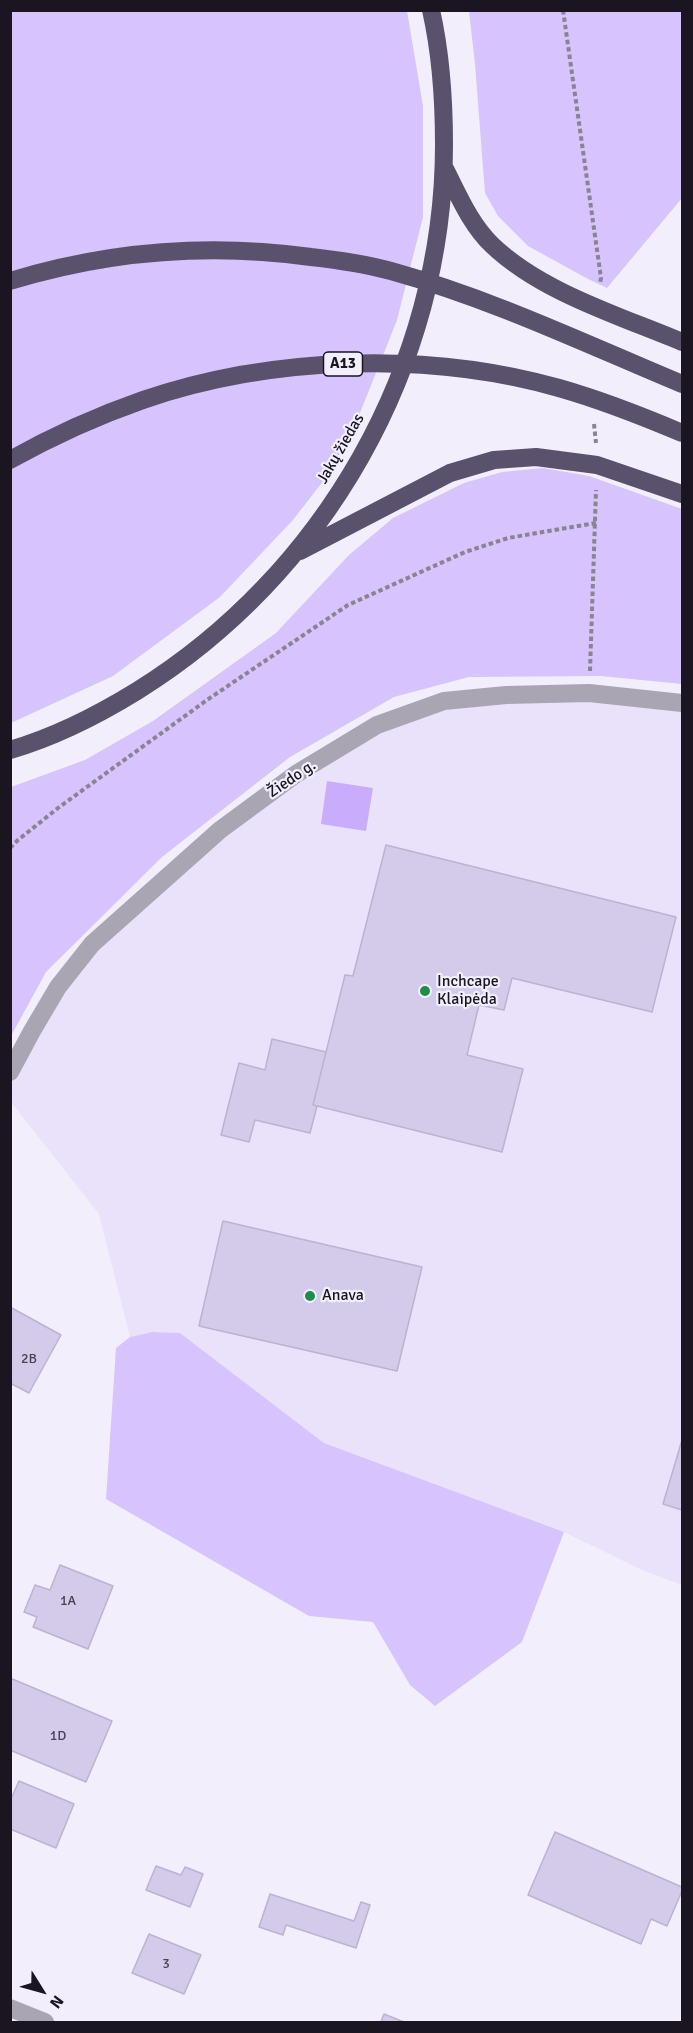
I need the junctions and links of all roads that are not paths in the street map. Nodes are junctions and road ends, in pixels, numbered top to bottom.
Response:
1 (431, 10) edge
2 (444, 167) junction
3 (10, 281) edge
4 (682, 342) edge
5 (682, 384) edge
6 (682, 433) edge
7 (10, 460) edge
8 (682, 494) edge
9 (296, 554) junction
10 (682, 703) edge
11 (10, 750) edge
12 (10, 1072) edge
13 (10, 2008) edge
14 (45, 2022) edge

1 - 2 highway, Jakų žiedas
2 - 4 highway
2 - 9 highway, Jakų žiedas
3 - 5 highway, bridge
6 - 7 highway, A13, bridge
8 - 9 highway
9 - 11 highway, Jakų žiedas
10 - 12 street, Žiedo g.
13 - 14 street

